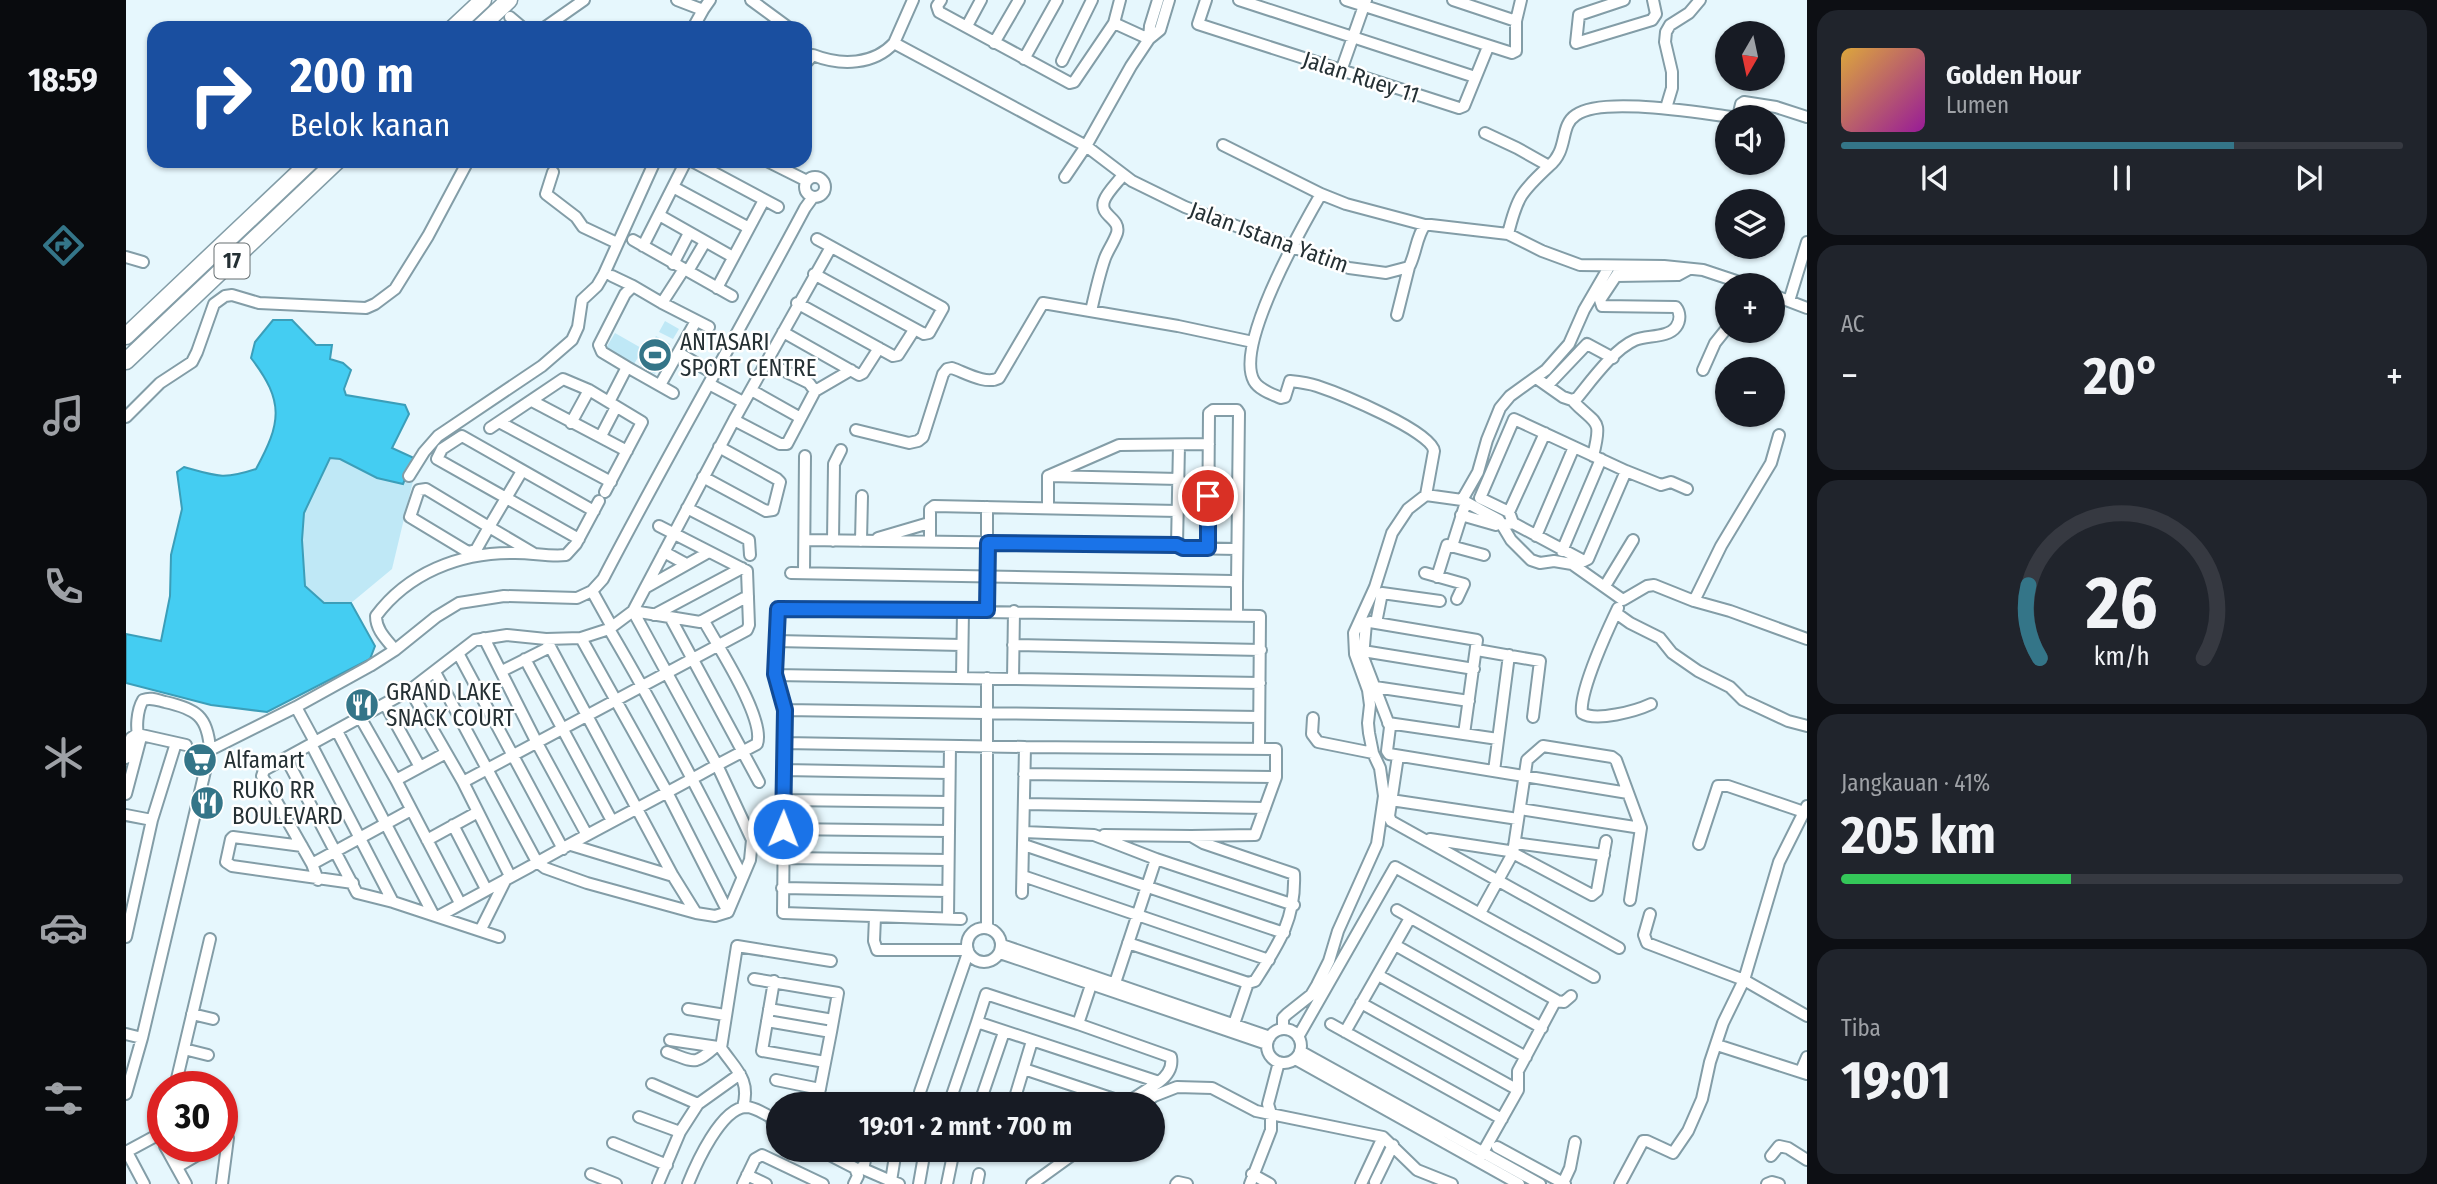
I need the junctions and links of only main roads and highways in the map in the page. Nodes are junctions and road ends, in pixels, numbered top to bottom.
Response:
1 (483, 0) edge
2 (509, 0) edge
3 (460, 21) edge
4 (486, 21) edge
5 (304, 168) edge
6 (330, 168) edge
7 (126, 336) edge
8 (126, 361) edge

1 - 3 highway
2 - 4 highway
5 - 7 highway, 17
6 - 8 highway, 17

